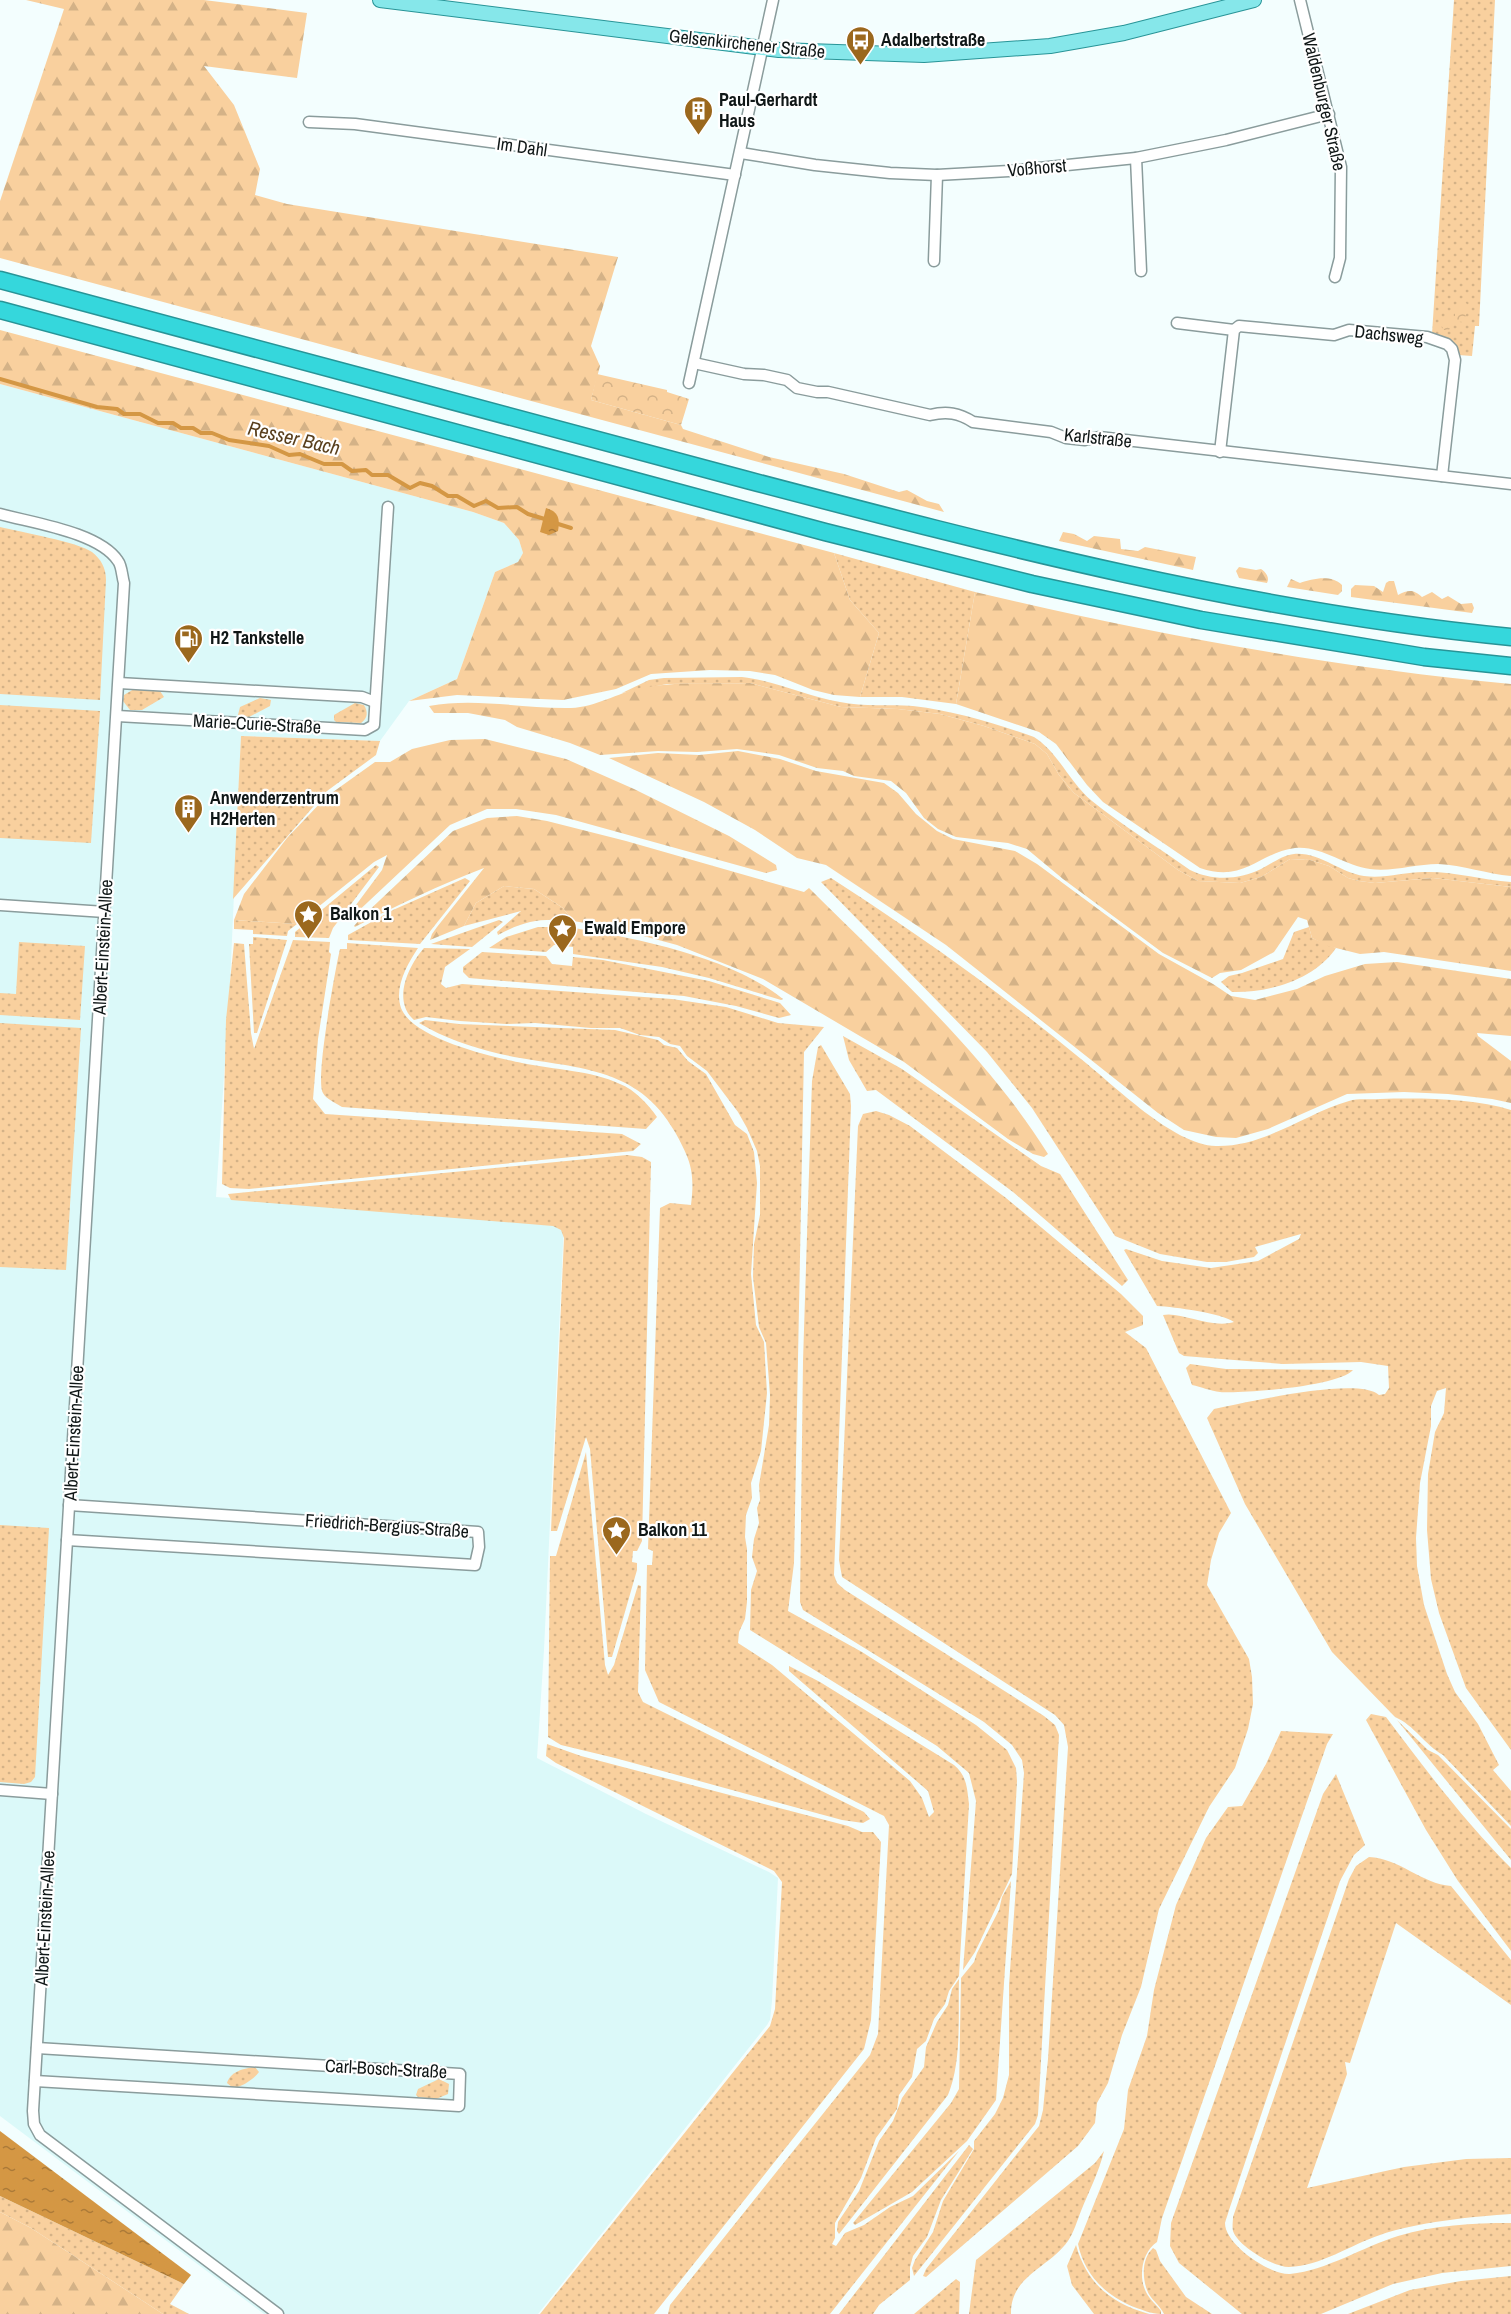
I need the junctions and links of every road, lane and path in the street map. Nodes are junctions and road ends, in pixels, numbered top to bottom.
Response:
1 (380, 0) edge
2 (773, 0) edge
3 (1254, 0) edge
4 (1300, 0) edge
5 (762, 48) junction
6 (1329, 114) junction
7 (309, 122) dead end
8 (741, 153) junction
9 (1136, 158) junction
10 (735, 175) junction
11 (937, 175) junction
12 (934, 261) dead end
13 (1141, 272) dead end
14 (1335, 277) dead end
15 (0, 279) edge
16 (0, 310) edge
17 (1177, 323) dead end
18 (1234, 330) junction
19 (694, 363) junction
20 (689, 383) dead end
21 (1220, 452) junction
22 (1443, 476) junction
23 (1511, 484) edge
24 (388, 507) dead end
25 (0, 514) edge
26 (1511, 637) edge
27 (1511, 666) edge
28 (119, 682) junction
29 (375, 702) junction
30 (117, 716) junction
31 (0, 905) edge
32 (105, 912) junction
33 (69, 1505) junction
34 (67, 1540) junction
35 (0, 1790) edge
36 (52, 1794) junction
37 (37, 2048) junction
38 (35, 2081) junction
39 (278, 2314) edge

1 - 5 main road, Gelsenkirchener Straße
2 - 5 street
3 - 5 main road, Gelsenkirchener Straße
4 - 6 street, Waldenburger Straße
5 - 8 street
6 - 9 street, Voßhorst
6 - 14 street, Waldenburger Straße
7 - 10 street, Im Dahl
8 - 10 street
8 - 11 street, Voßhorst
9 - 11 street, Voßhorst
9 - 13 street
10 - 19 street
11 - 12 street
15 - 26 highway
16 - 27 highway
17 - 18 street, Dachsweg
18 - 21 street
18 - 22 street, Dachsweg
19 - 20 street
19 - 21 street, Karlstraße
21 - 22 street, Karlstraße
22 - 23 street, Karlstraße
24 - 29 street, Marie-Curie-Straße
25 - 28 street, Albert-Einstein-Allee
28 - 29 street, Marie-Curie-Straße
28 - 30 street, Albert-Einstein-Allee
29 - 30 street, Marie-Curie-Straße
30 - 32 street, Albert-Einstein-Allee
31 - 32 street
32 - 33 street, Albert-Einstein-Allee
33 - 34 street, Albert-Einstein-Allee
33 - 34 street, Friedrich-Bergius-Straße
34 - 36 street, Albert-Einstein-Allee
35 - 36 street
36 - 37 street, Albert-Einstein-Allee
37 - 38 street, Albert-Einstein-Allee
37 - 38 street, Carl-Bosch-Straße
38 - 39 street, Albert-Einstein-Allee

